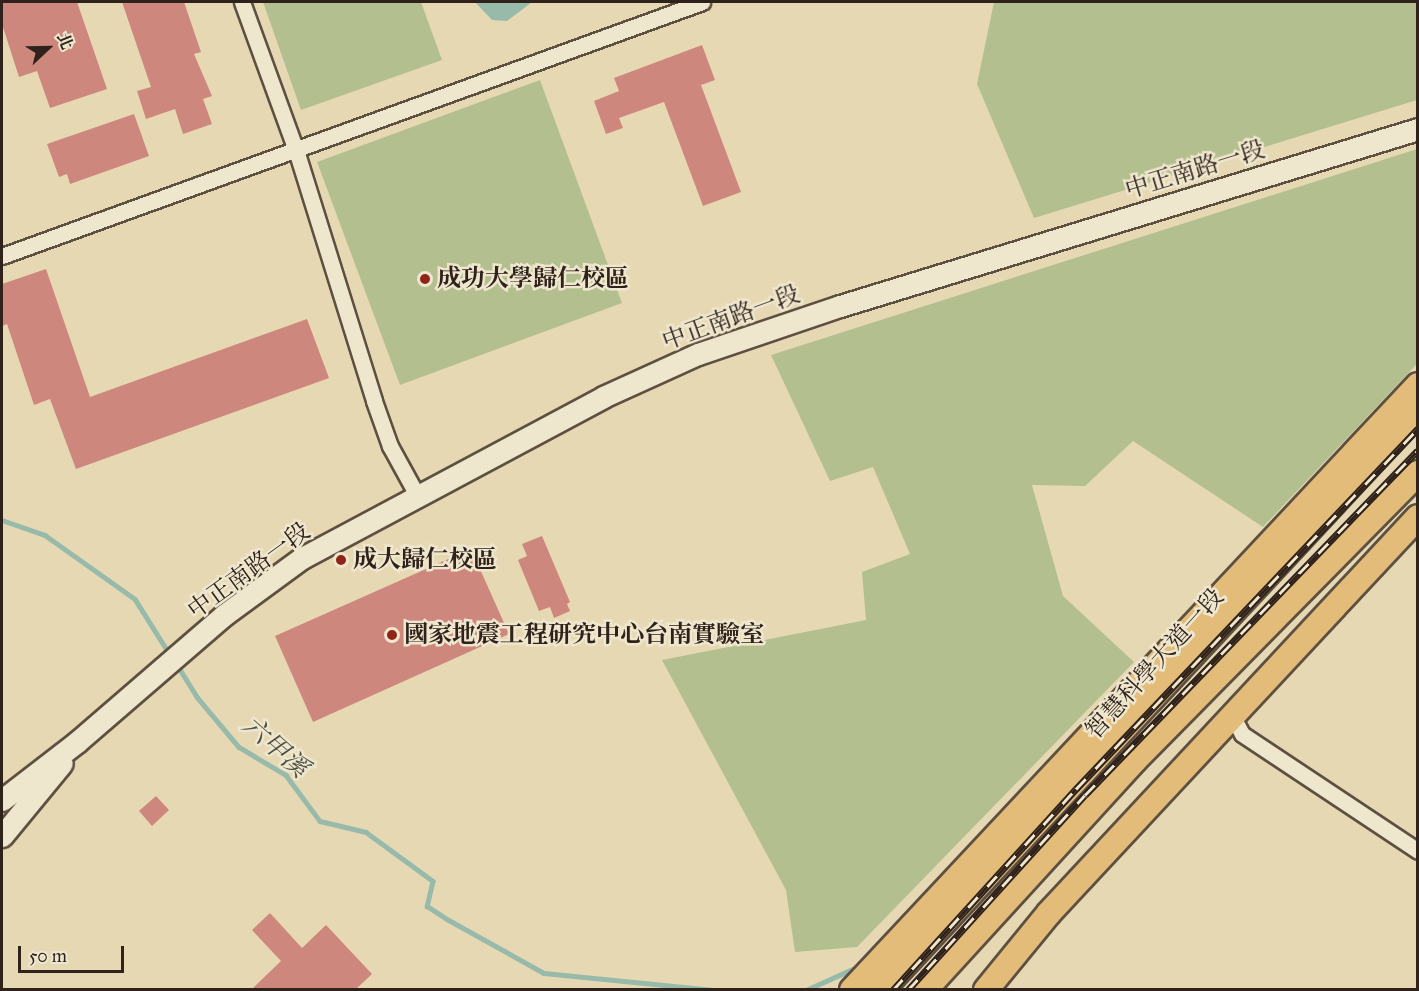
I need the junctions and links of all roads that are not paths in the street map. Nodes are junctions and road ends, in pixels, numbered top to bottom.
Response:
1 (242, 2) edge
2 (702, 2) edge
3 (1418, 129) edge
4 (296, 150) junction
5 (2, 256) edge
6 (1418, 385) edge
7 (1418, 410) edge
8 (1357, 450) junction
9 (1418, 472) edge
10 (418, 497) junction
11 (1418, 518) edge
12 (1233, 717) junction
13 (78, 742) junction
14 (2, 800) edge
15 (2, 836) edge
16 (1418, 850) edge
17 (986, 989) edge
18 (852, 990) edge
19 (881, 990) edge
20 (925, 990) edge

1 - 4 street
2 - 4 street
3 - 10 street, 中正南路一段
4 - 5 street
4 - 10 street
6 - 8 main road, 智慧科學大道一段
7 - 8 main road
7 - 19 main road, 智慧科學大道一段
8 - 18 main road, 智慧科學大道一段
9 - 20 main road, 智慧科學大道一段
10 - 13 street, 中正南路一段
11 - 12 main road
12 - 16 street
12 - 17 main road
13 - 14 street
13 - 15 street

